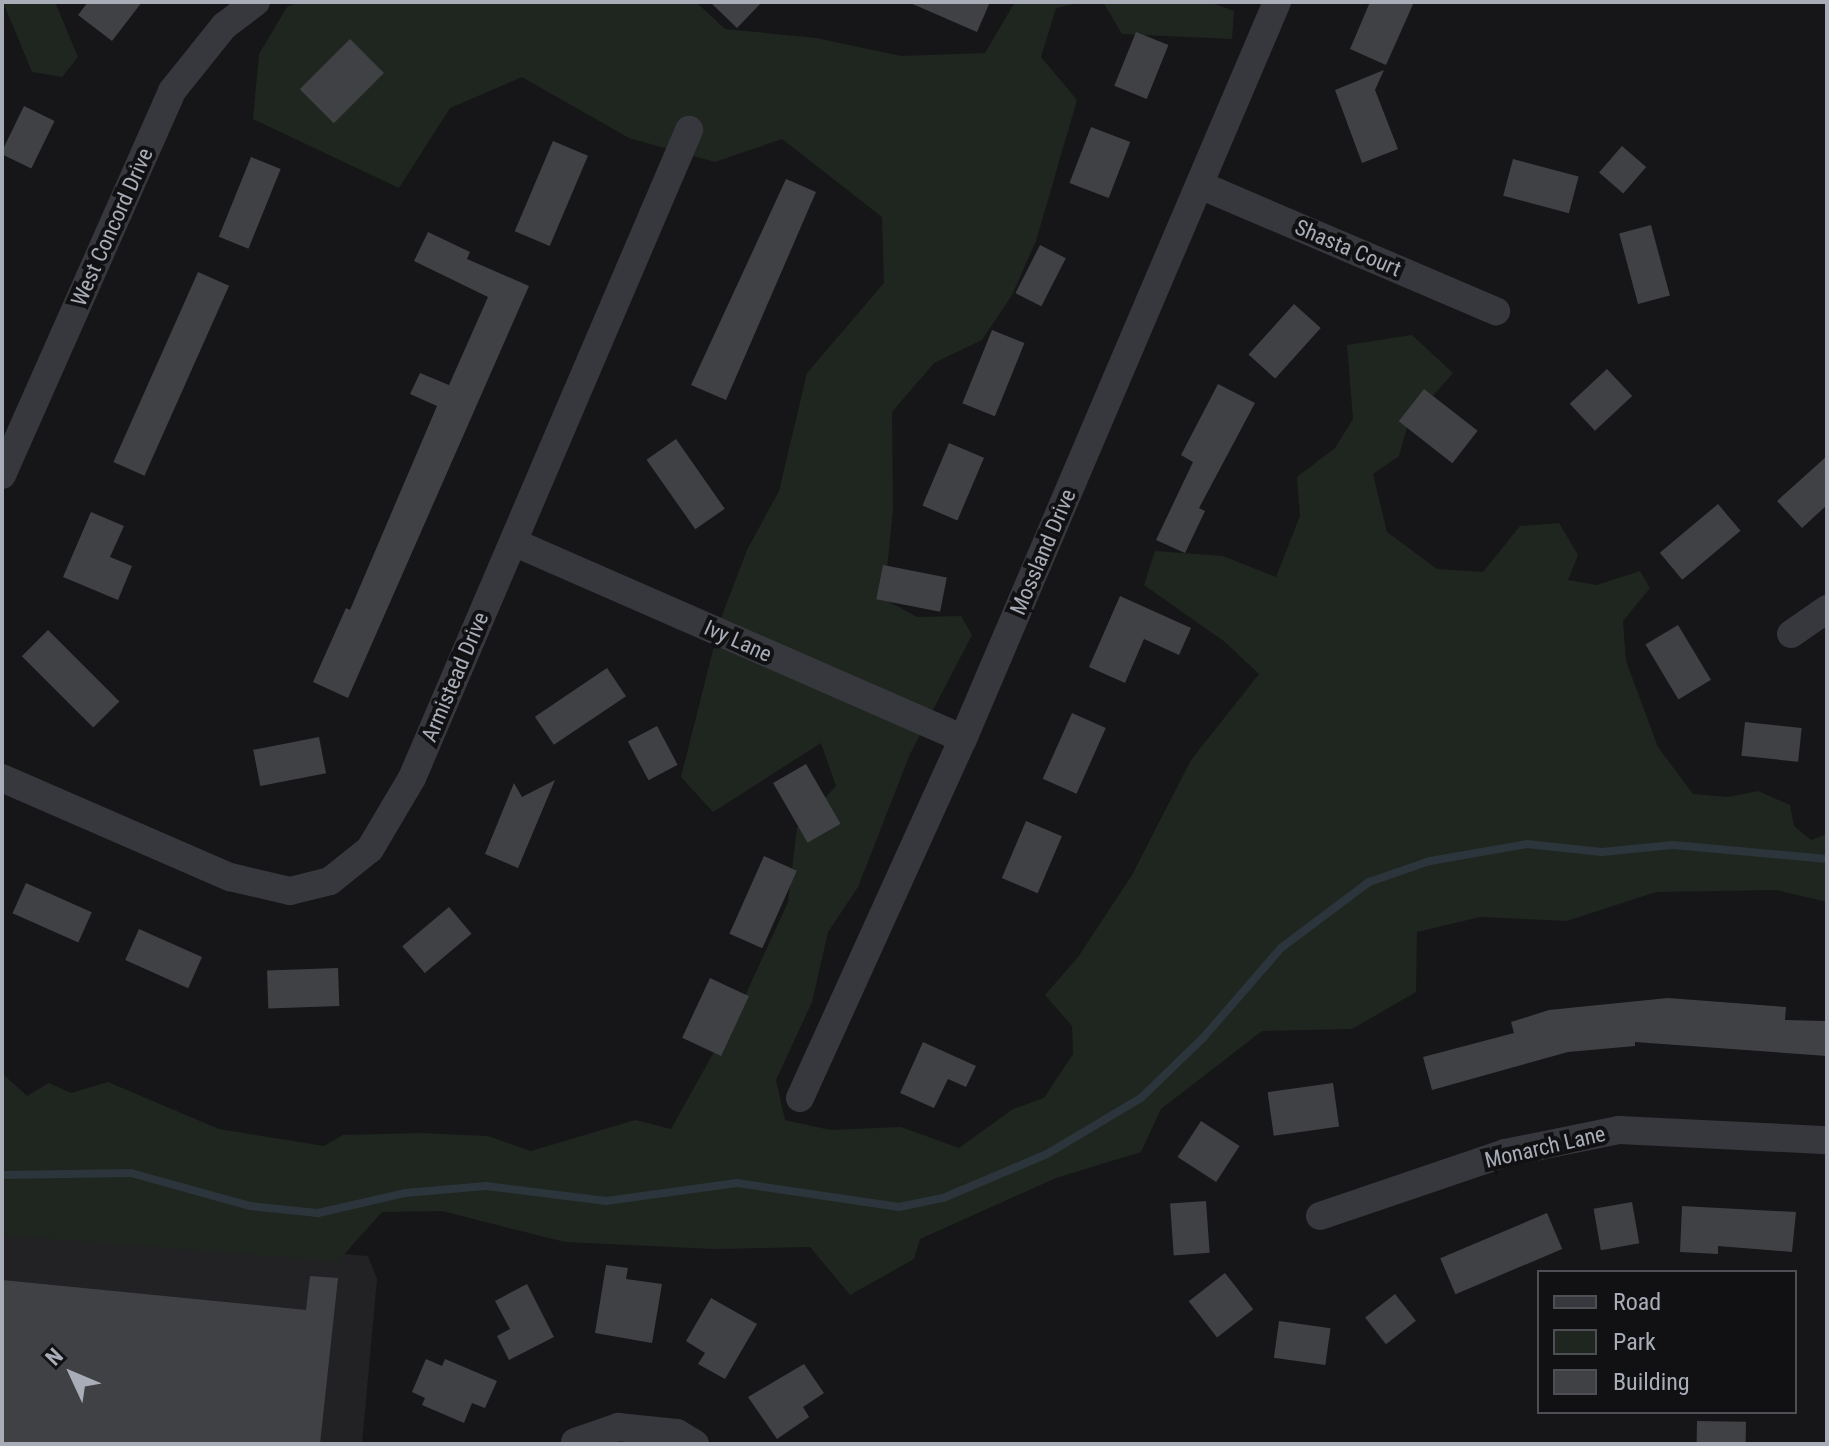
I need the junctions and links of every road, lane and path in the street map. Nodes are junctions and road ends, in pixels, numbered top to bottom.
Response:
1 (256, 2) edge
2 (1277, 2) edge
3 (689, 130) dead end
4 (1200, 185) junction
5 (1496, 311) dead end
6 (2, 475) edge
7 (513, 542) junction
8 (1827, 609) edge
9 (1791, 634) dead end
10 (963, 739) junction
11 (2, 778) edge
12 (800, 1098) dead end
13 (1827, 1140) edge
14 (1320, 1216) dead end
15 (575, 1442) dead end
16 (695, 1444) edge

1 - 6 street, West Concord Drive
2 - 4 street, Mossland Drive
3 - 7 street, Armistead Drive
4 - 5 street, Shasta Court
4 - 10 street, Mossland Drive
7 - 10 street, Ivy Lane
7 - 11 street, Armistead Drive
8 - 9 street
10 - 12 street, Mossland Drive
13 - 14 street, Monarch Lane
15 - 16 street

